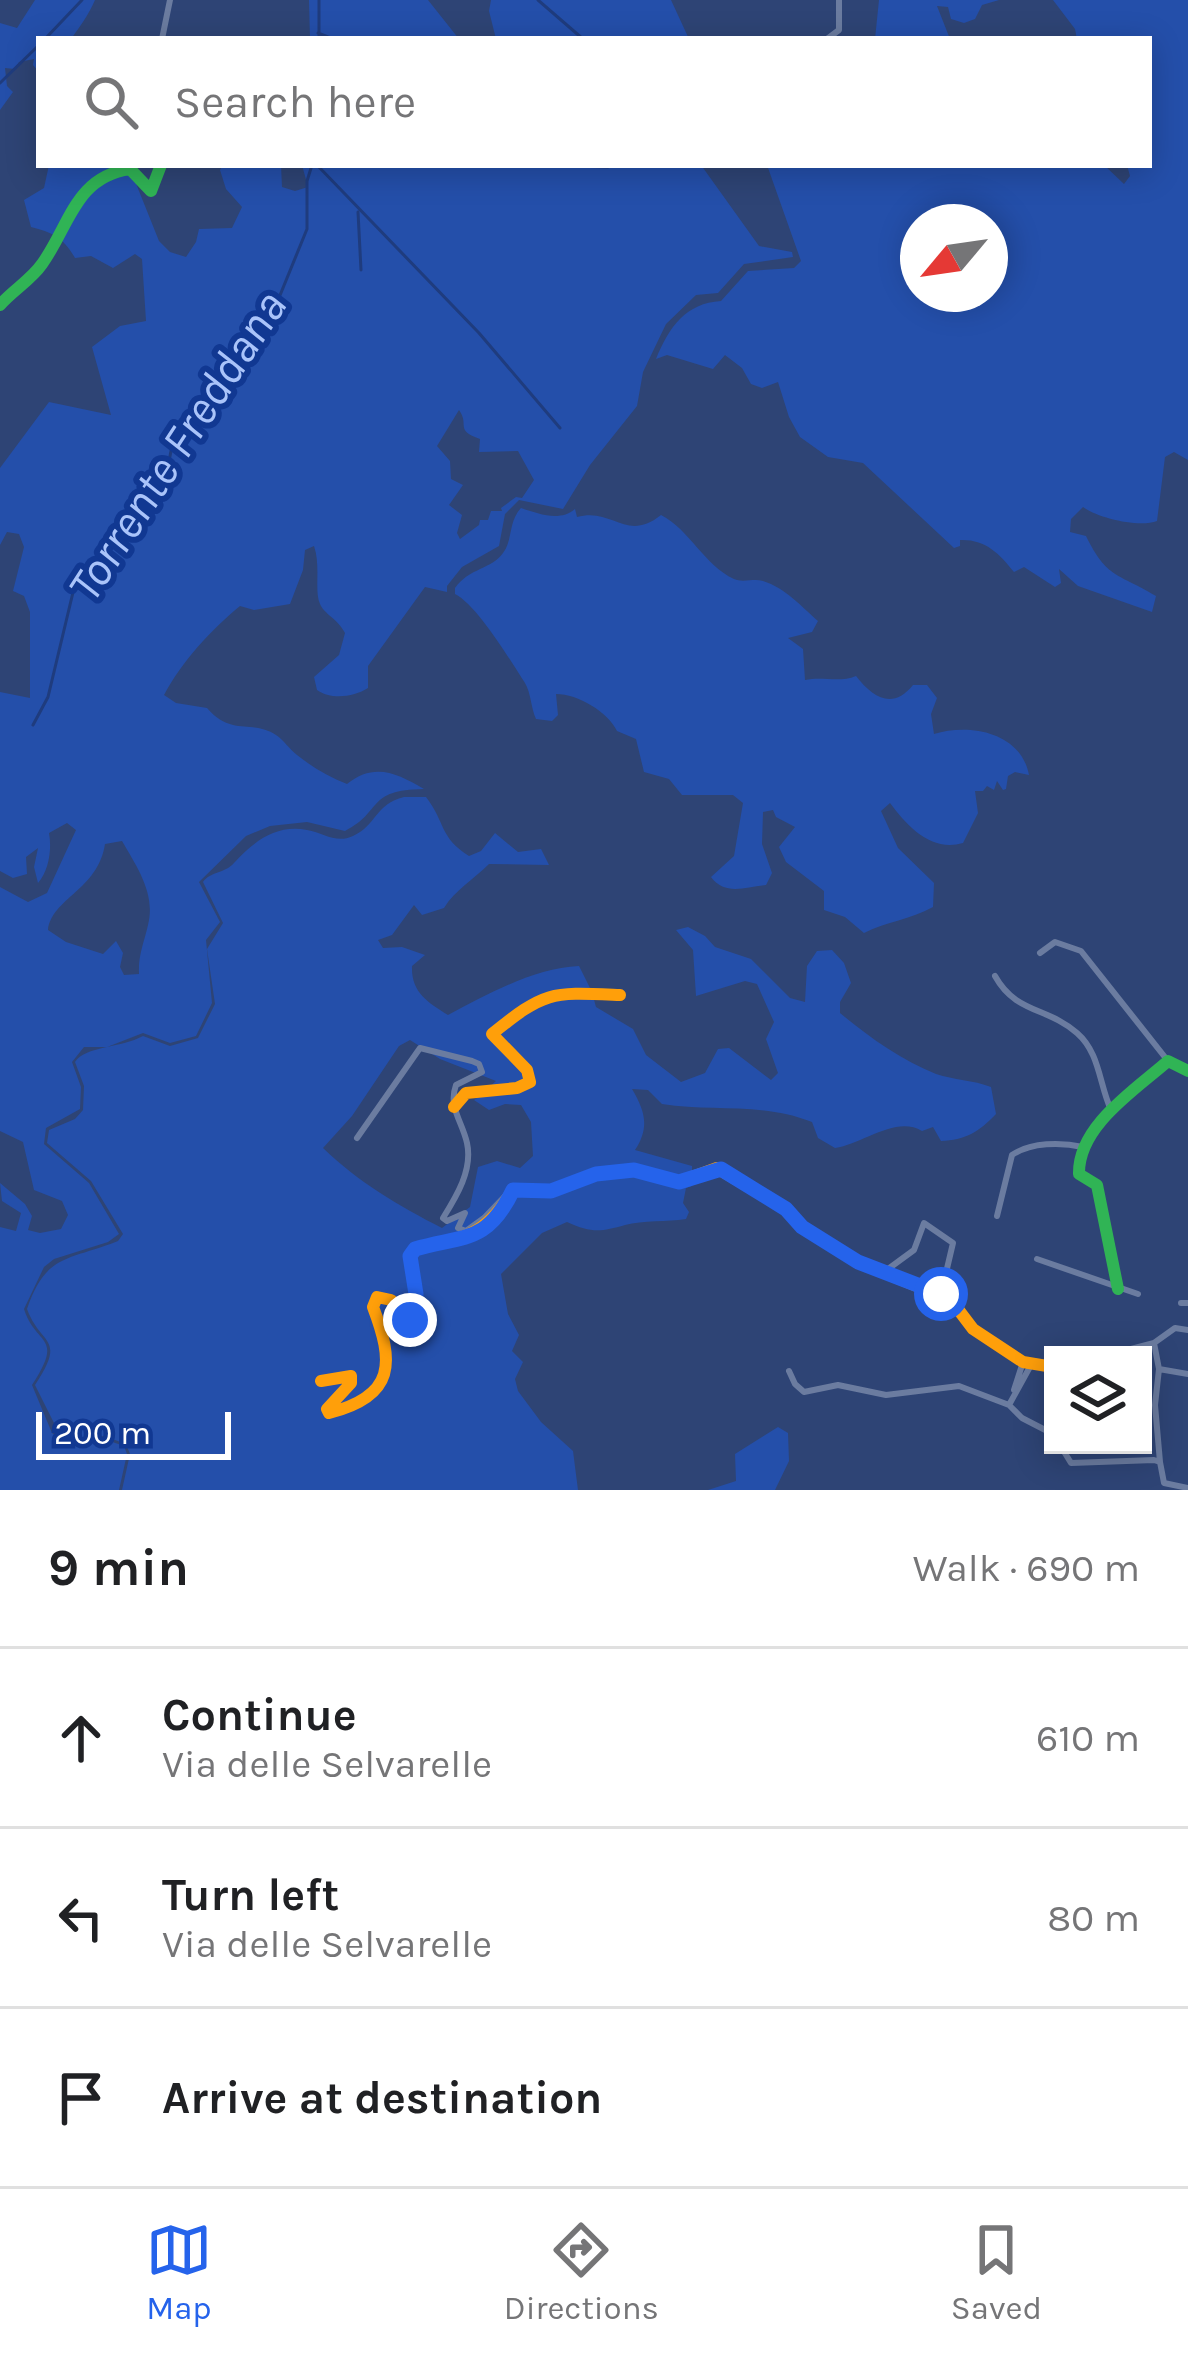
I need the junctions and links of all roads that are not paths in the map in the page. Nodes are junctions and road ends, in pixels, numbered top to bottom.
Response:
1 (170, 0) edge
2 (839, 0) edge
3 (162, 36) edge
4 (831, 36) edge
5 (160, 168) edge
6 (0, 304) edge
7 (1040, 953) dead end
8 (994, 976) dead end
9 (620, 995) dead end
10 (1168, 1061) junction
11 (1188, 1071) edge
12 (454, 1107) junction
13 (1113, 1113) junction
14 (357, 1138) dead end
15 (1084, 1147) junction
16 (513, 1190) junction
17 (997, 1216) dead end
18 (1037, 1259) dead end
19 (884, 1272) junction
20 (1118, 1289) junction
21 (941, 1294) junction
22 (1138, 1294) dead end
23 (1188, 1330) edge
24 (1154, 1342) junction
25 (1140, 1346) edge
26 (1027, 1364) junction
27 (1044, 1365) edge
28 (1159, 1369) junction
29 (789, 1371) dead end
30 (1188, 1374) edge
31 (321, 1381) dead end
32 (1009, 1405) junction
33 (1044, 1429) edge
34 (1066, 1454) edge
35 (1160, 1462) junction
36 (1164, 1486) edge
37 (1188, 1487) edge

1 - 3 street
2 - 4 street
5 - 6 street
7 - 10 street
8 - 13 street
9 - 12 street
10 - 11 street
10 - 13 street
12 - 14 street
12 - 16 street
13 - 15 street
15 - 17 street
15 - 20 street
16 - 19 street
16 - 31 street
18 - 20 street
19 - 21 street
19 - 21 street
20 - 22 street
21 - 26 street
23 - 24 street
24 - 25 street
24 - 28 street
26 - 27 street
26 - 32 street
28 - 30 street
28 - 35 street
29 - 32 street
32 - 33 street
34 - 35 street
35 - 36 street
36 - 37 street

